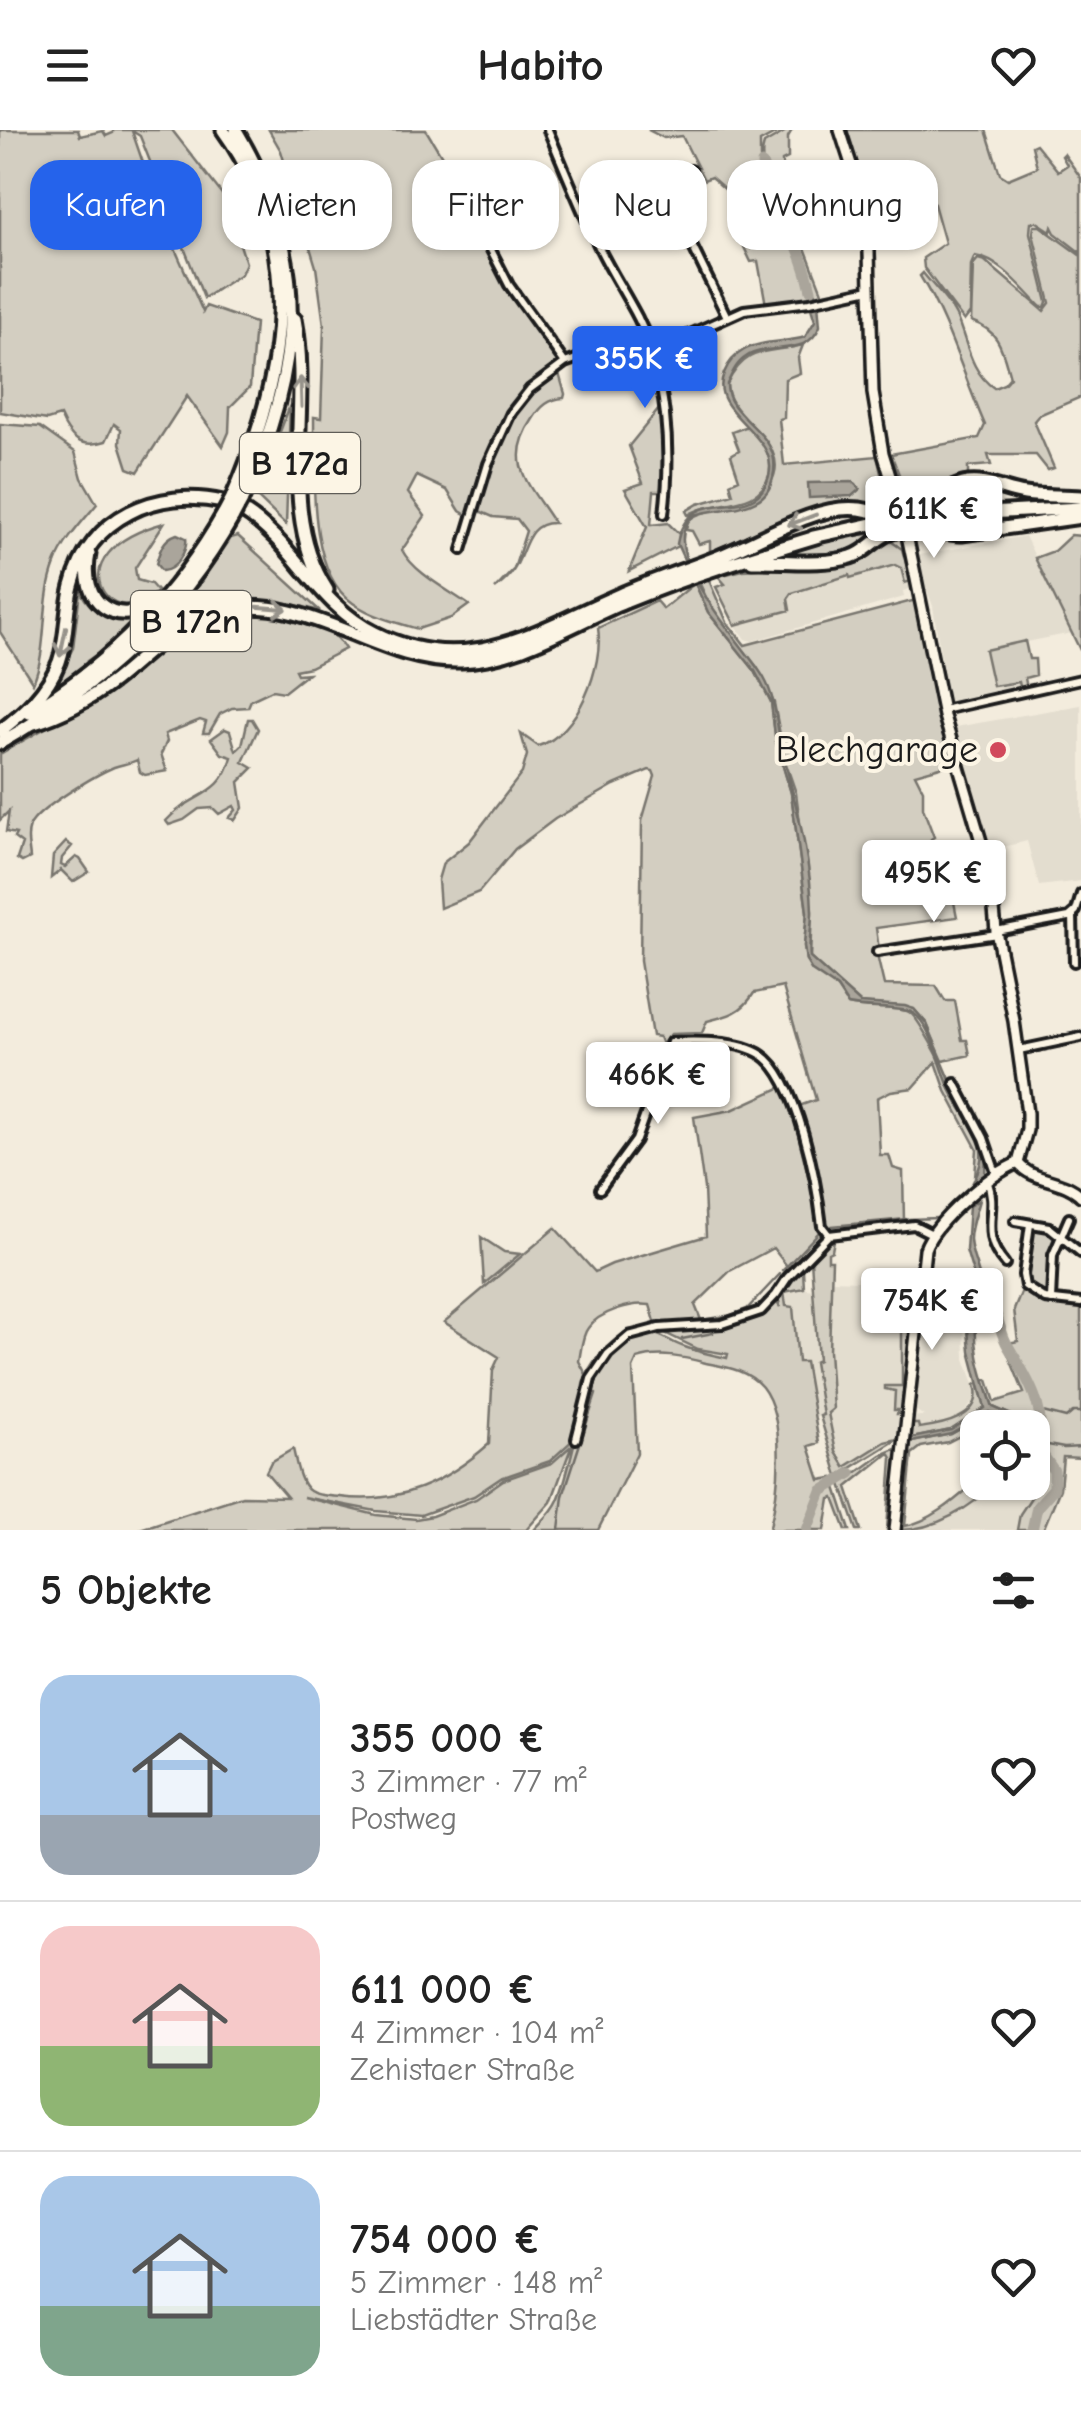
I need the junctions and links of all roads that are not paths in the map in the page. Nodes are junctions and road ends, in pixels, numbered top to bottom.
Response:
1 (223, 130) edge
2 (236, 130) edge
3 (548, 130) edge
4 (840, 130) edge
5 (579, 204) edge
6 (491, 250) edge
7 (601, 250) edge
8 (694, 250) edge
9 (870, 289) junction
10 (291, 298) junction
11 (727, 317) junction
12 (651, 351) junction
13 (565, 363) junction
14 (1081, 497) edge
15 (232, 507) junction
16 (894, 508) junction
17 (1081, 508) edge
18 (914, 509) junction
19 (664, 514) dead end
20 (1081, 517) edge
21 (906, 531) junction
22 (280, 542) junction
23 (90, 550) junction
24 (462, 550) dead end
25 (722, 561) junction
26 (172, 590) junction
27 (348, 617) junction
28 (371, 642) junction
29 (416, 653) junction
30 (1081, 679) edge
31 (943, 710) junction
32 (34, 724) junction
33 (0, 731) edge
34 (0, 743) edge
35 (1081, 894) edge
36 (1073, 915) junction
37 (996, 933) junction
38 (877, 952) dead end
39 (1074, 962) dead end
40 (1081, 1037) edge
41 (1019, 1050) junction
42 (955, 1082) dead end
43 (1018, 1162) junction
44 (996, 1173) junction
45 (985, 1183) junction
46 (600, 1189) dead end
47 (1081, 1196) edge
48 (1069, 1218) dead end
49 (1015, 1221) dead end
50 (1030, 1224) junction
51 (1060, 1233) junction
52 (932, 1234) junction
53 (830, 1235) junction
54 (1081, 1253) edge
55 (1005, 1264) dead end
56 (1051, 1300) junction
57 (1081, 1303) edge
58 (576, 1439) dead end
59 (895, 1530) edge

1 - 15 highway, B 172a
2 - 10 highway, B 172a
3 - 5 street
4 - 9 main road
6 - 13 street
7 - 12 street
8 - 11 street
9 - 11 street
9 - 16 main road
10 - 15 highway, B 172a
27 -> 10 highway, B 172a
11 - 12 street
12 - 13 street
12 - 19 street
13 - 24 street
14 - 18 highway
15 - 22 highway, B 172n
15 - 23 highway
15 - 26 highway, B 172a
15 - 32 highway, B 172a
16 - 18 main road
16 - 21 main road
16 -> 25 highway, B 172n
17 - 25 highway, B 172n, bridge
18 - 21 main road
20 - 21 highway
21 - 25 highway
21 - 31 main road
22 - 27 highway, B 172n
22 - 28 highway, B 172n
23 - 26 highway, B 172n
23 -> 33 highway, B 172a
25 - 29 highway, B 172n
26 - 33 highway, B 172a
27 - 29 highway, B 172n
28 - 29 highway, B 172n
32 -> 28 highway, B 172n
30 - 31 street
31 - 37 main road
32 - 34 highway, B 172a
35 - 36 street
36 - 37 street
36 - 39 street
37 - 38 street
37 - 41 main road
40 - 41 street
41 - 43 main road
42 - 44 street
43 - 44 main road
43 - 47 main road
44 - 45 main road
45 - 52 main road
45 - 55 street
46 - 53 street
48 - 51 street
49 - 50 street
50 - 51 street
50 - 56 street
51 - 54 street
51 - 56 street
52 - 53 street
52 - 59 main road
53 - 58 street
56 - 57 street

